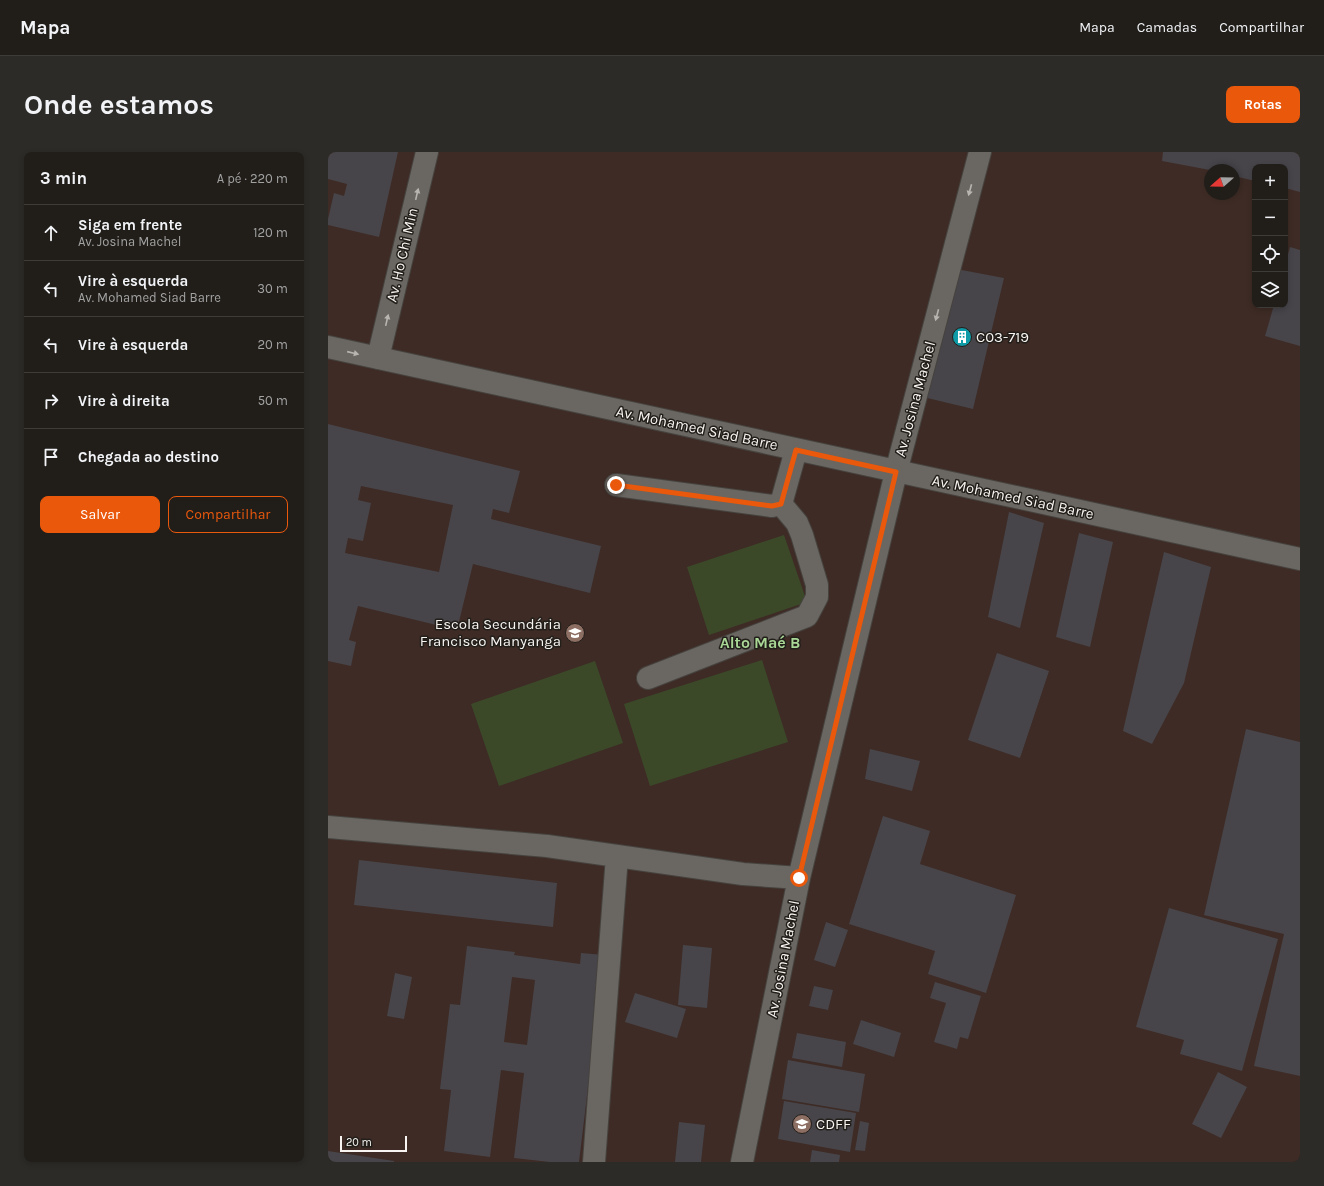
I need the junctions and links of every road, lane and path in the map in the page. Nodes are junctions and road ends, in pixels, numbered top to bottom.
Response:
1 (427, 152) edge
2 (980, 152) edge
3 (328, 347) edge
4 (378, 358) junction
5 (796, 450) junction
6 (896, 472) junction
7 (616, 485) dead end
8 (781, 504) junction
9 (1300, 559) edge
10 (648, 678) dead end
11 (328, 827) edge
12 (617, 856) junction
13 (799, 878) junction
14 (594, 1162) edge
15 (742, 1162) edge

4 -> 1 street, Av. Ho Chi Min
2 -> 6 street, Av. Josina Machel
3 -> 4 street, Av. Mohamed Siad Barre
4 - 5 street, Av. Mohamed Siad Barre
5 - 6 street, Av. Mohamed Siad Barre
5 - 8 street
6 - 9 street, Av. Mohamed Siad Barre
6 - 13 street, Av. Josina Machel
7 - 8 street
8 - 10 street
11 - 12 street
12 - 13 street
12 - 14 street
13 - 15 street, Av. Josina Machel

